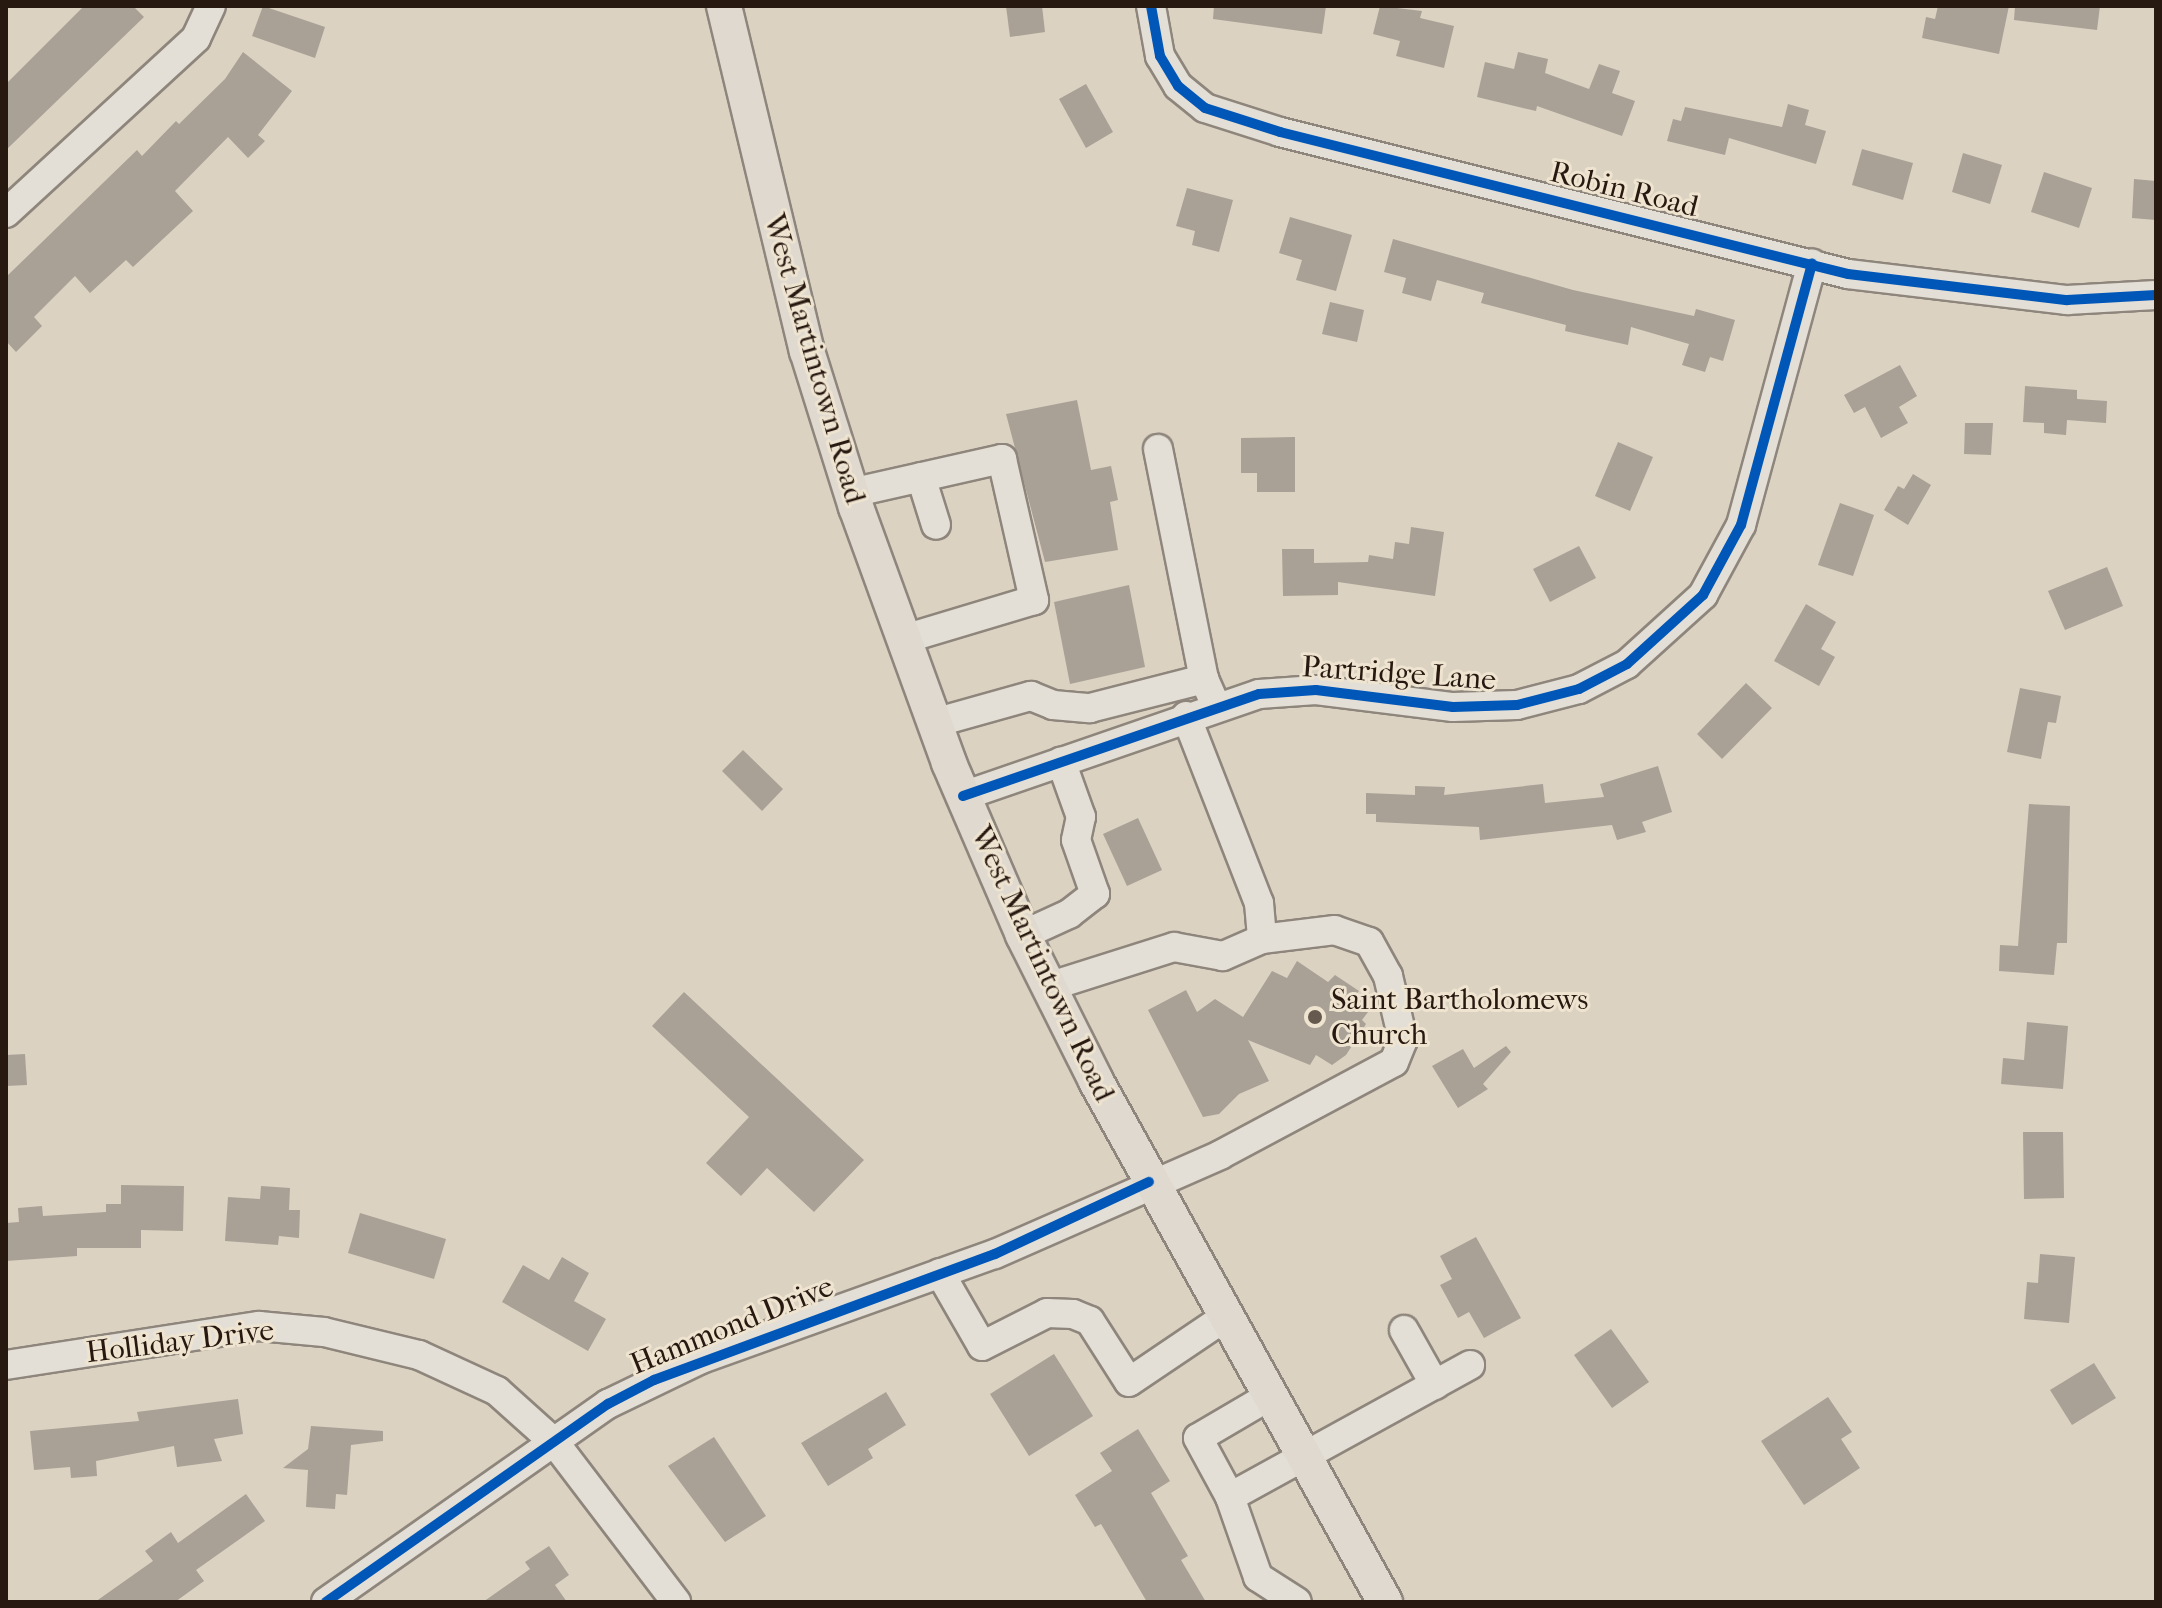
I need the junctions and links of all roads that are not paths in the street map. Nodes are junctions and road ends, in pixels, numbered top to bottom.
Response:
1 (211, 6) edge
2 (724, 6) edge
3 (1151, 6) edge
4 (6, 213) edge
5 (1812, 263) junction
6 (2156, 295) edge
7 (1158, 449) dead end
8 (921, 477) junction
9 (851, 493) junction
10 (936, 525) dead end
11 (904, 639) junction
12 (1204, 679) junction
13 (1216, 706) junction
14 (1186, 716) junction
15 (934, 723) junction
16 (1061, 761) junction
17 (963, 796) junction
18 (1023, 935) junction
19 (1262, 939) junction
20 (1048, 987) junction
21 (1149, 1182) junction
22 (940, 1273) junction
23 (1224, 1318) junction
24 (1404, 1330) dead end
25 (6, 1365) edge
26 (1470, 1365) dead end
27 (1435, 1385) junction
28 (1268, 1397) junction
29 (555, 1443) junction
30 (1302, 1458) junction
31 (1230, 1497) junction
32 (326, 1602) edge
33 (676, 1602) edge
34 (1297, 1602) edge
35 (1385, 1602) edge

1 - 4 street
2 - 9 main road, West Martintown Road
3 - 5 street, Robin Road
5 - 6 street, Robin Road
5 - 13 street, Partridge Lane
7 - 12 street
8 - 9 street
8 - 10 street
8 - 11 street
9 - 11 main road, West Martintown Road
11 - 15 main road, West Martintown Road
12 - 13 street
12 - 15 street
13 - 14 street, Partridge Lane
14 - 16 street, Partridge Lane
14 - 19 street
15 - 17 main road, West Martintown Road
16 - 17 street, Partridge Lane
16 - 18 street
17 - 18 main road, West Martintown Road
18 - 20 main road, West Martintown Road
19 - 20 street, Hammond Drive
19 - 21 street, Hammond Drive
20 - 21 main road, West Martintown Road
21 - 22 street, Hammond Drive
21 - 23 main road, West Martintown Road
22 - 23 street
22 - 29 street, Hammond Drive
23 - 28 main road, West Martintown Road
24 - 27 street
25 - 29 street, Holliday Drive
26 - 27 street
27 - 30 street
28 - 30 main road, West Martintown Road
28 - 31 street
29 - 32 street, Hammond Drive
29 - 33 street, Holliday Drive
30 - 31 street
30 - 35 main road, West Martintown Road
31 - 34 street

